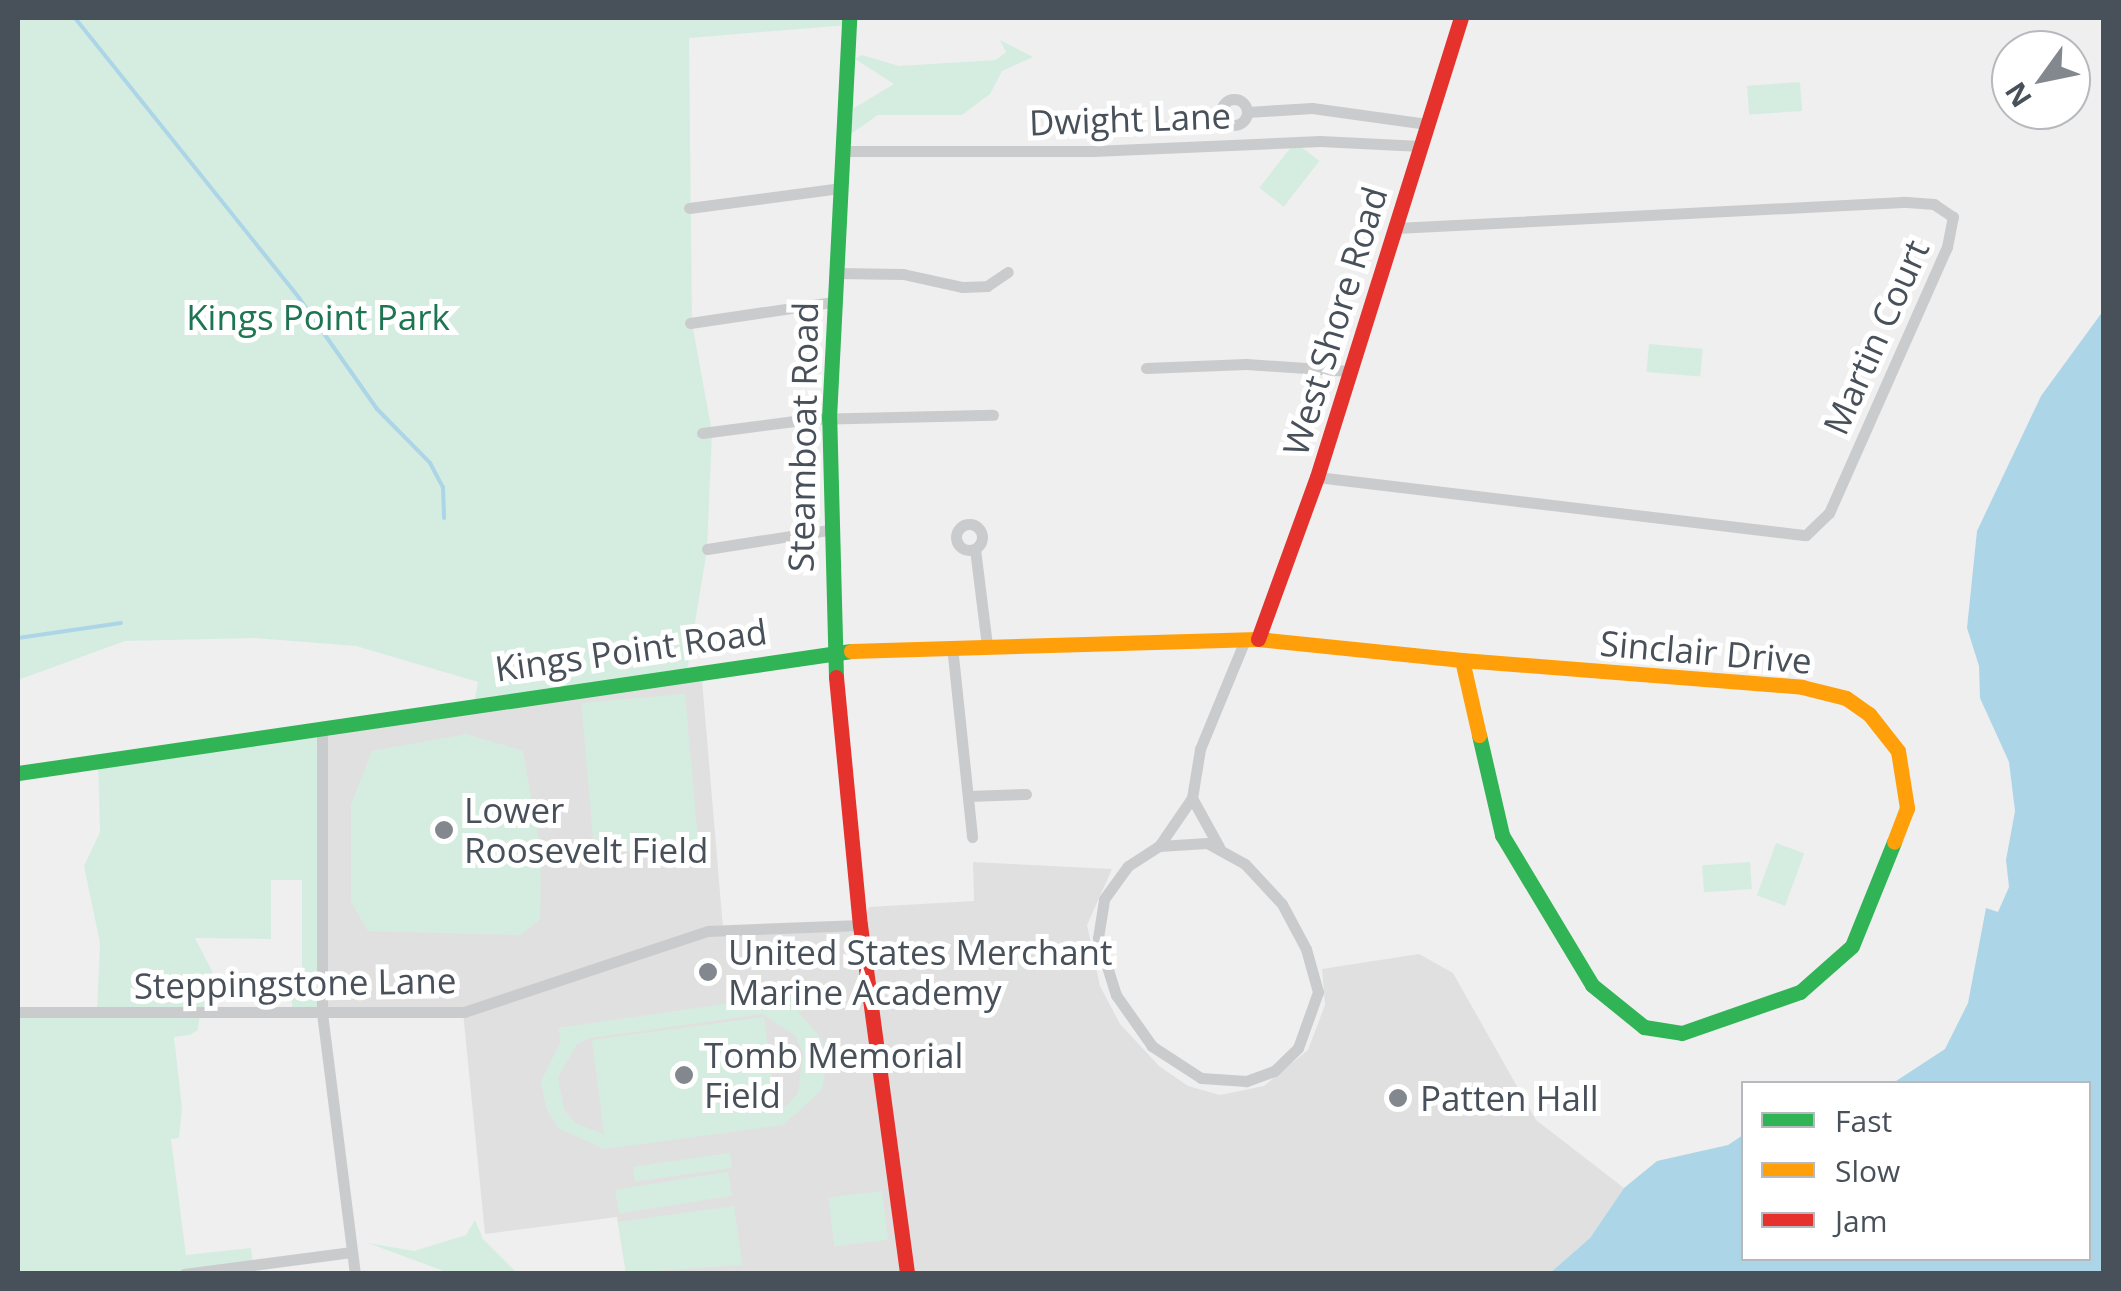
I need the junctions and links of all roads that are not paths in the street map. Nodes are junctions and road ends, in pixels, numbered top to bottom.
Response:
1 (849, 18) edge
2 (1460, 18) edge
3 (1247, 112) dead end
4 (1428, 124) junction
5 (1421, 146) junction
6 (842, 151) junction
7 (840, 188) junction
8 (689, 208) dead end
9 (1396, 228) junction
10 (1008, 272) dead end
11 (836, 274) junction
12 (834, 302) junction
13 (690, 323) dead end
14 (1146, 368) dead end
15 (1350, 371) junction
16 (994, 416) dead end
17 (829, 418) junction
18 (702, 433) dead end
19 (1318, 477) junction
20 (828, 530) junction
21 (975, 549) dead end
22 (707, 550) dead end
23 (1251, 641) junction
24 (952, 646) junction
25 (988, 646) junction
26 (834, 651) junction
27 (1462, 660) junction
28 (322, 727) junction
29 (18, 773) edge
30 (1026, 794) dead end
31 (968, 796) junction
32 (1192, 798) junction
33 (972, 838) dead end
34 (1159, 846) junction
35 (1220, 848) junction
36 (860, 924) junction
37 (18, 1012) edge
38 (322, 1013) junction
39 (352, 1252) junction
40 (184, 1274) edge
41 (355, 1274) edge
42 (908, 1274) edge

1 - 6 street, Steamboat Road
2 - 4 street, West Shore Road
3 - 4 street
4 - 5 street, West Shore Road
5 - 6 street, Dwight Lane
5 - 9 street, West Shore Road
6 - 7 street, Steamboat Road
7 - 8 street
7 - 11 street, Steamboat Road
9 - 15 street, West Shore Road
9 - 19 street, Martin Court
10 - 11 street
11 - 12 street, Steamboat Road
12 - 13 street
12 - 17 street, Steamboat Road
14 - 15 street
15 - 19 street, West Shore Road
16 - 17 street
17 - 18 street
17 - 20 street, Steamboat Road
19 - 23 street, West Shore Road
20 - 22 street
20 - 26 street, Steamboat Road
21 - 25 street
23 - 25 street, Kings Point Road
23 - 27 street, Sinclair Drive
23 - 32 street
24 - 25 street, Kings Point Road
24 - 26 street, Kings Point Road
24 - 31 street
26 - 28 street, Kings Point Road
26 - 36 street, Steamboat Road
27 - 27 street, Sinclair Drive
28 - 29 street, Kings Point Road
28 - 38 street
30 - 31 street
31 - 33 street
32 - 34 street
32 - 35 street
34 - 35 street
34 - 35 street
36 - 38 street, Steppingstone Lane
36 - 42 street, Steamboat Road
37 - 38 street, Steppingstone Lane
38 - 39 street
39 - 40 street
39 - 41 street

